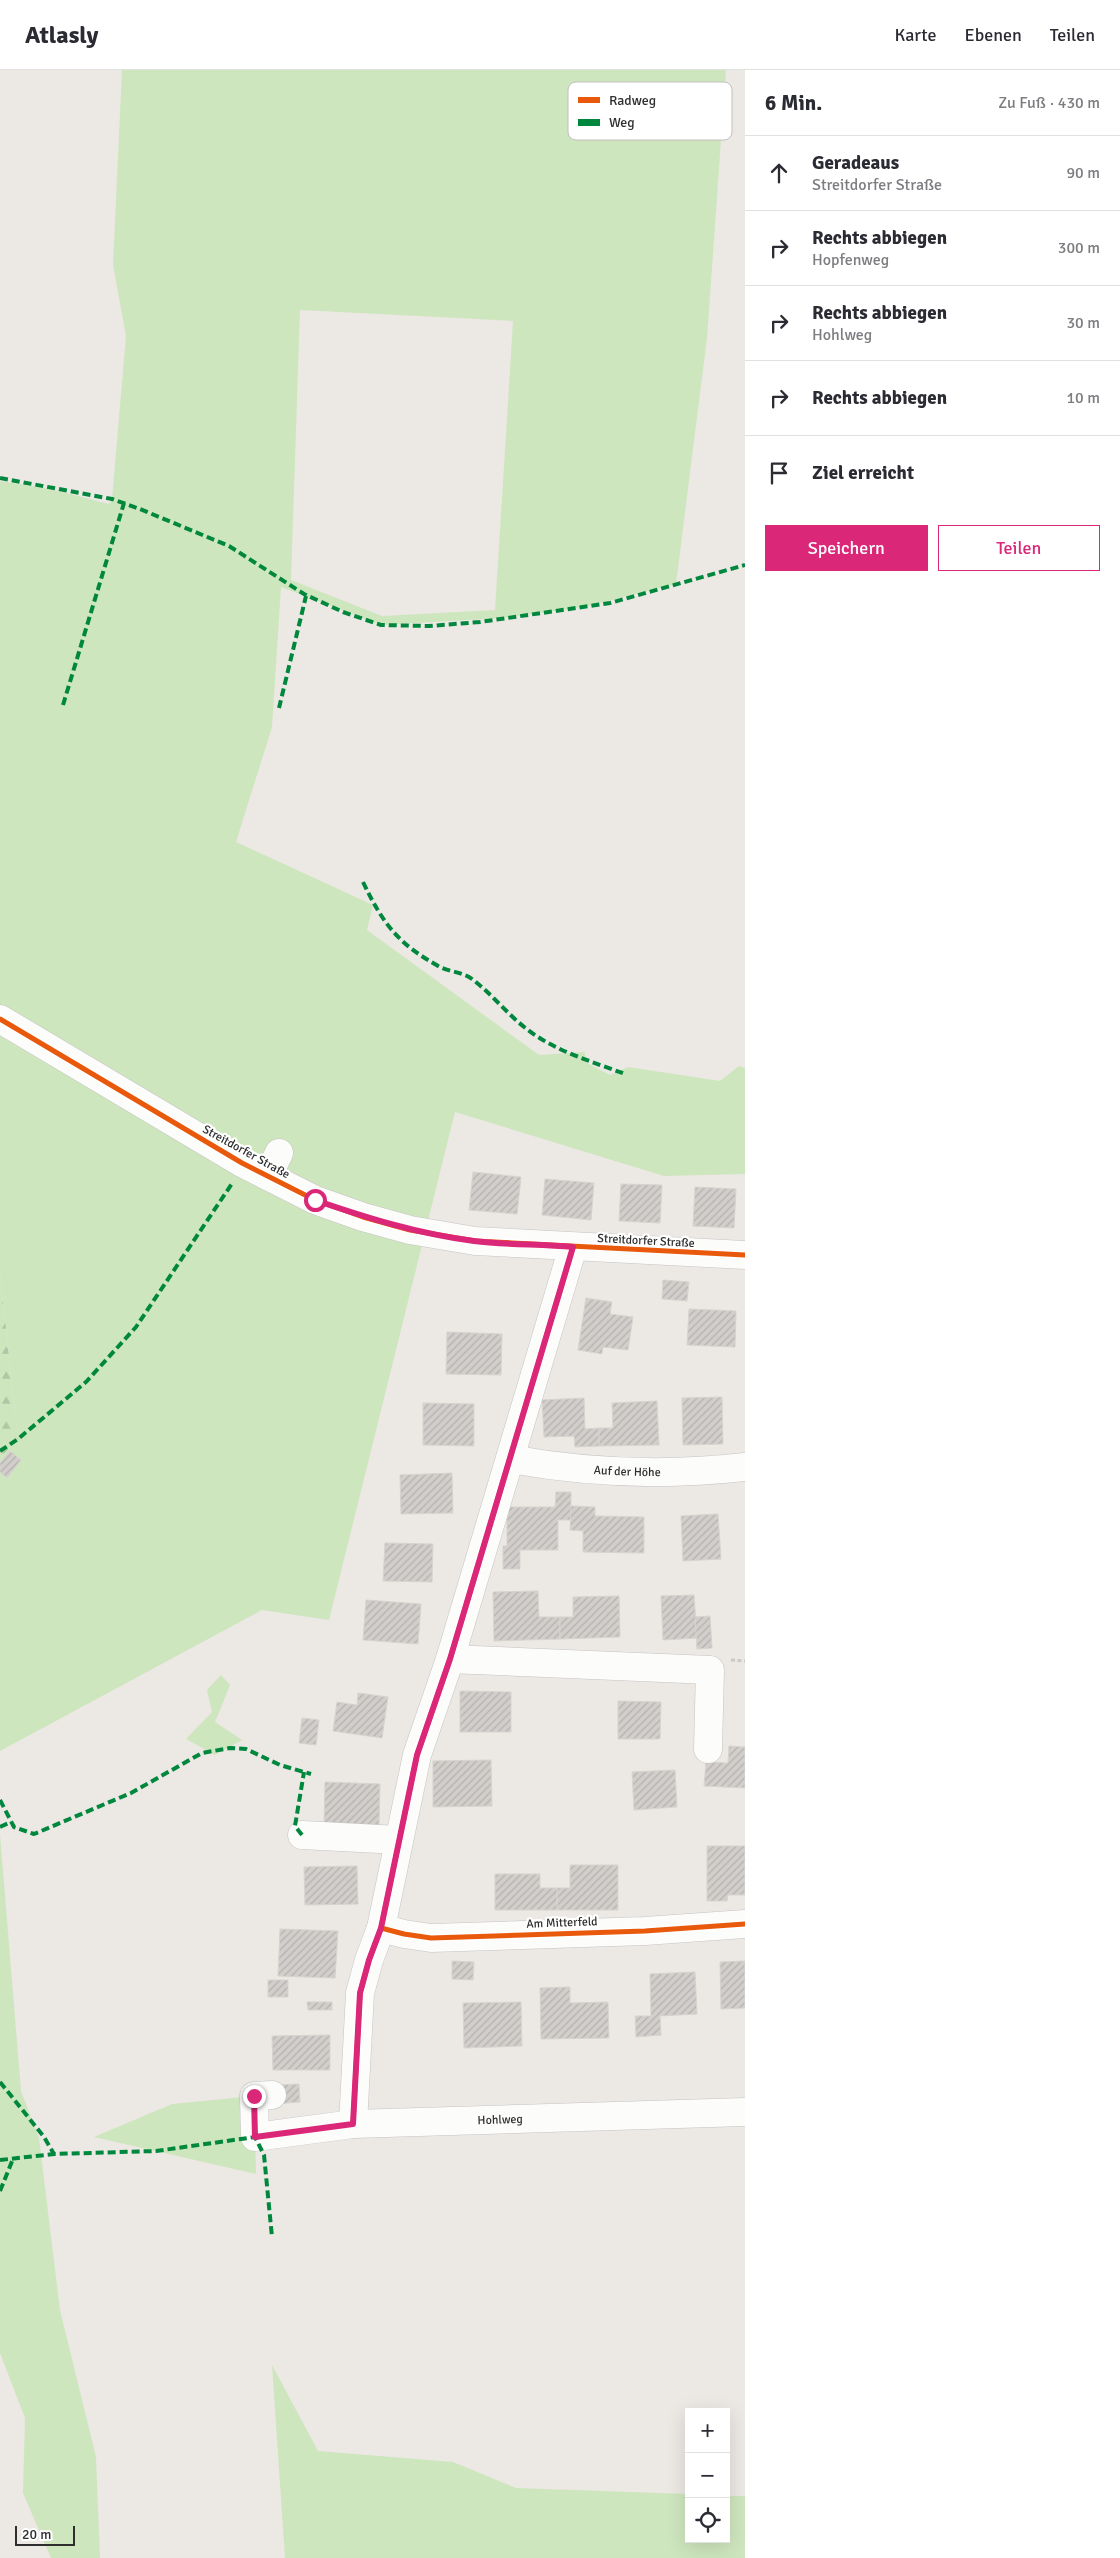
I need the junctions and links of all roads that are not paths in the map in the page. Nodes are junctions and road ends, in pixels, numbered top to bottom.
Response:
1 (0, 1020) edge
2 (573, 1247) junction
3 (745, 1255) edge
4 (510, 1459) junction
5 (745, 1467) edge
6 (450, 1659) junction
7 (708, 1749) dead end
8 (302, 1835) dead end
9 (399, 1840) junction
10 (745, 1924) edge
11 (381, 1928) junction
12 (272, 2095) dead end
13 (745, 2112) edge
14 (353, 2124) junction

1 - 2 street, Streitdorfer Straße
2 - 3 street, Streitdorfer Straße
2 - 4 street
4 - 5 street, Auf der Höhe
4 - 6 street
6 - 7 street
6 - 9 street
8 - 9 street
9 - 11 street
10 - 11 street, Am Mitterfeld
11 - 14 street
12 - 14 street, Hohlweg
13 - 14 street, Hohlweg

